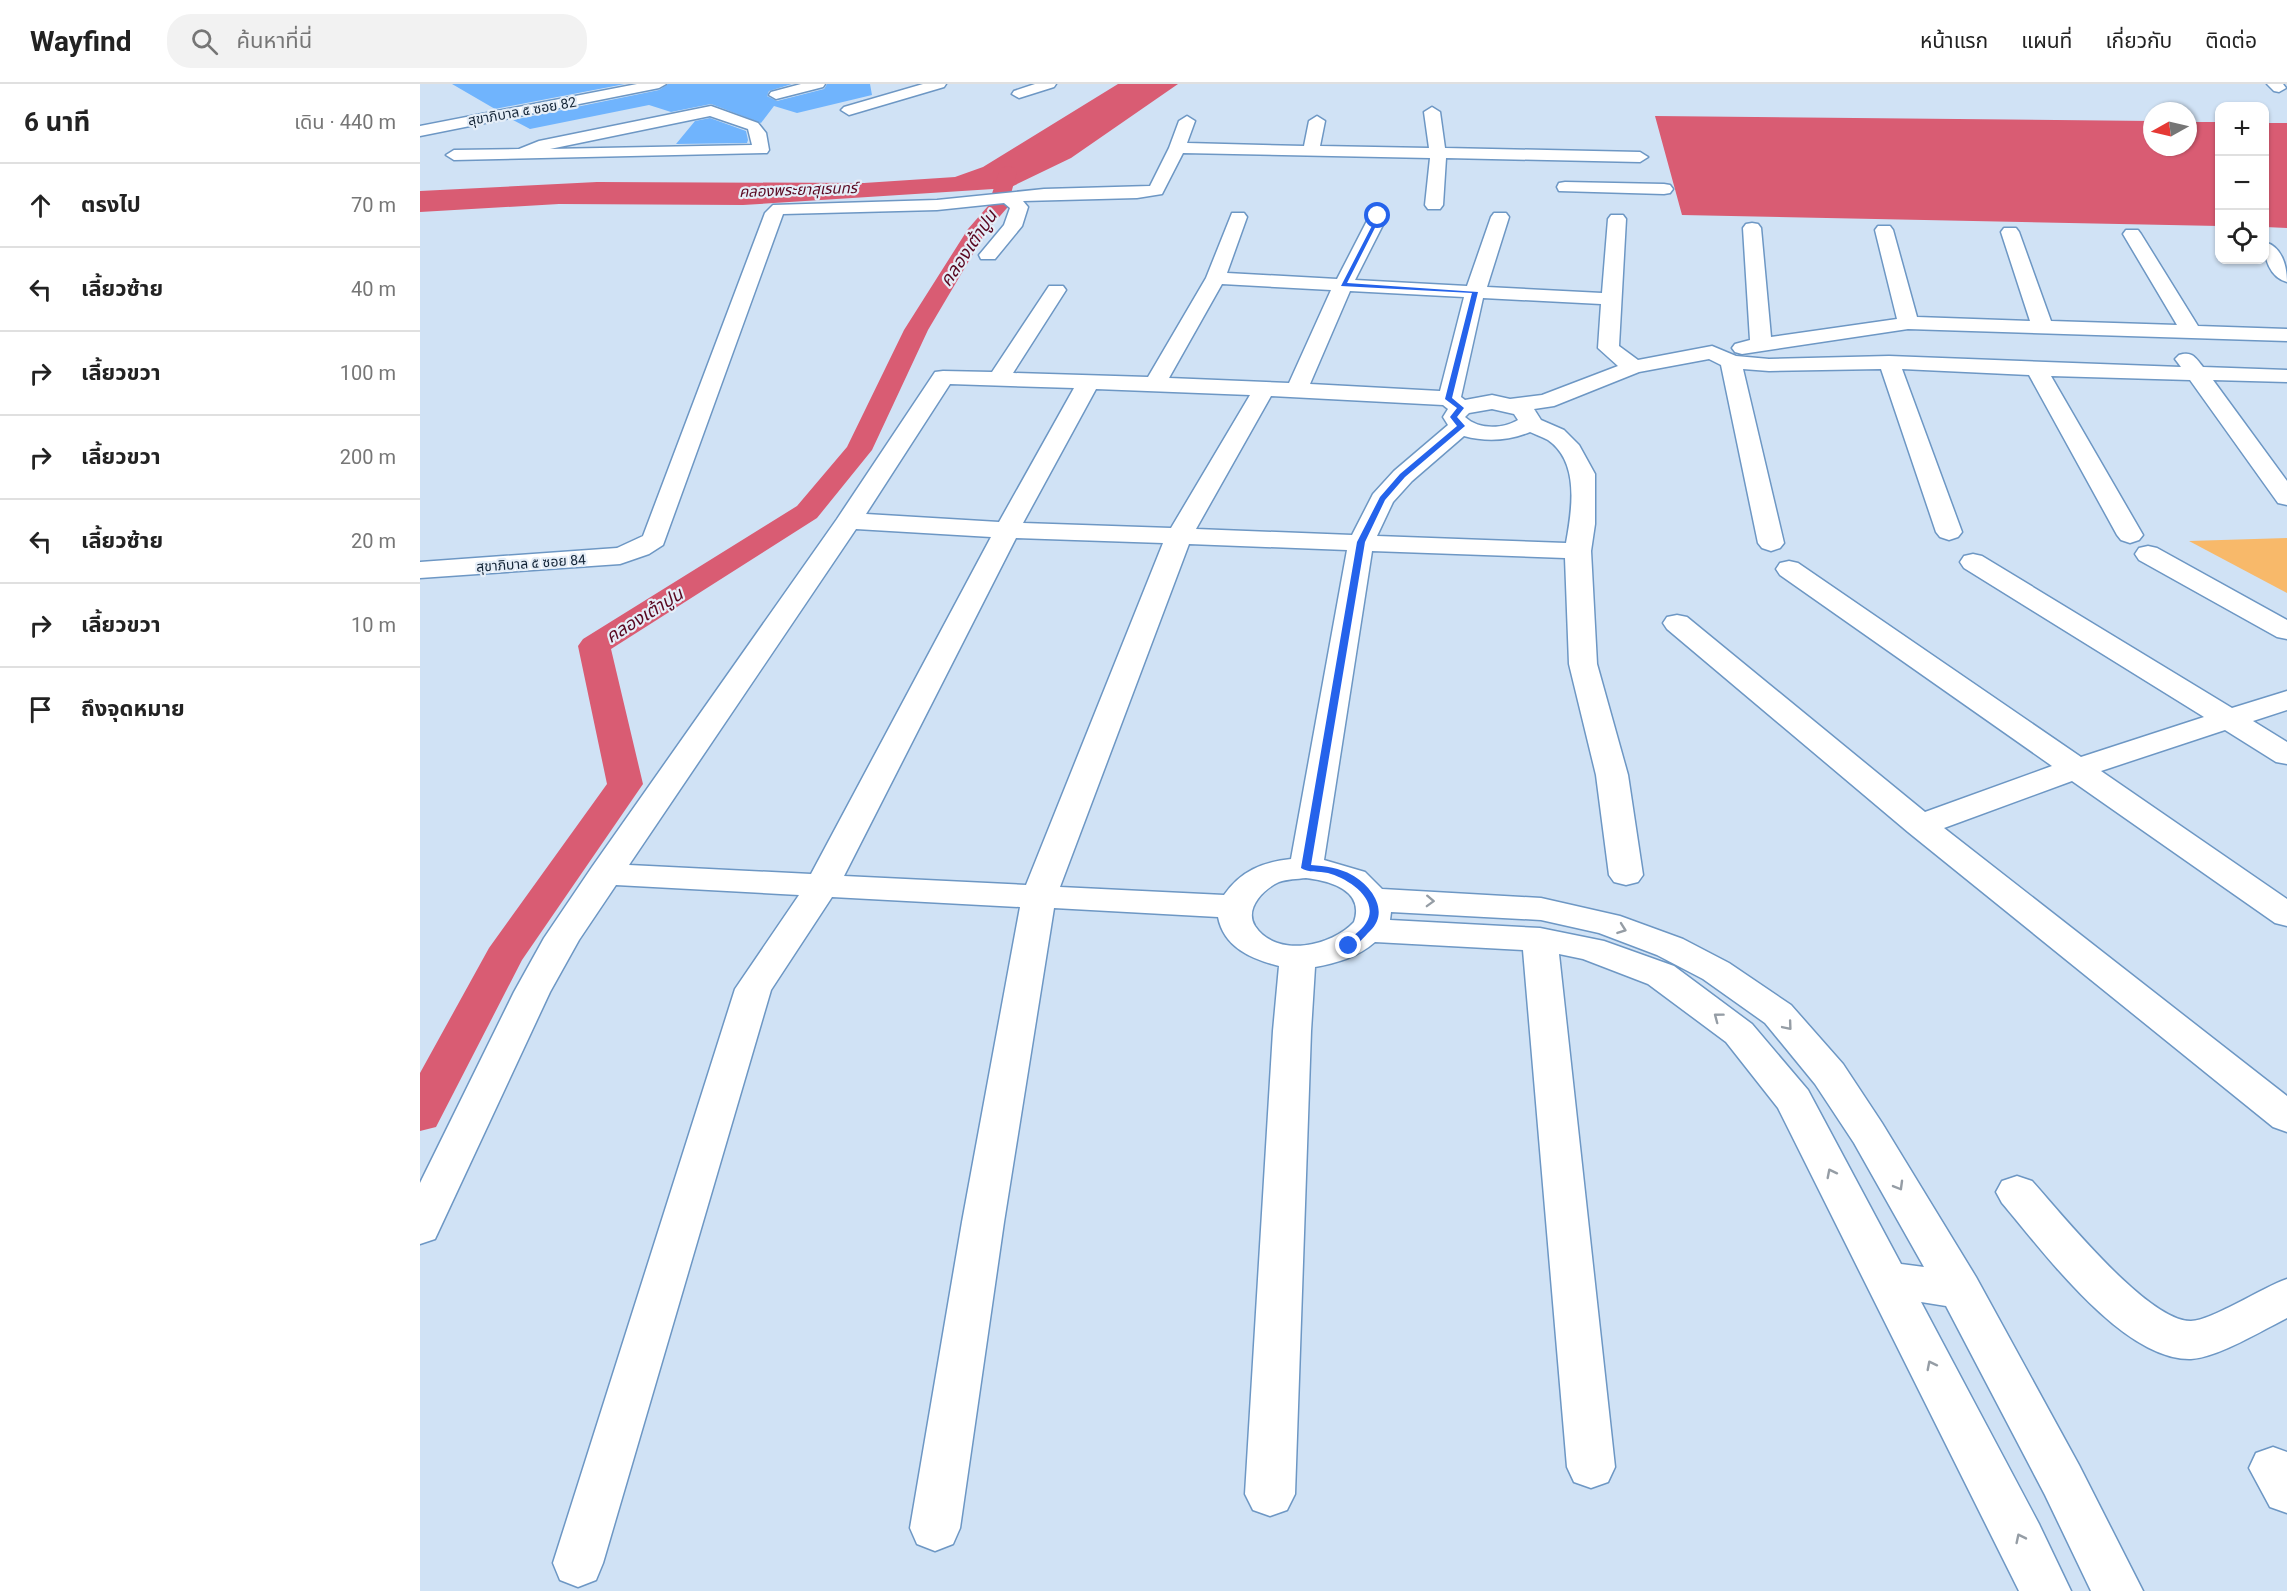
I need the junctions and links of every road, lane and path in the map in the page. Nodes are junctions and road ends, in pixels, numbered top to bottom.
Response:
1 (638, 84) edge
2 (659, 84) edge
3 (818, 84) edge
4 (939, 84) edge
5 (1049, 84) edge
6 (1019, 94) dead end
7 (776, 95) dead end
8 (525, 108) junction
9 (849, 110) dead end
10 (1431, 112) dead end
11 (1187, 121) dead end
12 (1317, 121) dead end
13 (554, 124) dead end
14 (420, 126) edge
15 (420, 131) edge
16 (578, 137) junction
17 (1177, 148) junction
18 (1564, 148) junction
19 (1311, 151) junction
20 (1438, 153) junction
21 (522, 154) junction
22 (454, 155) dead end
23 (1640, 157) dead end
24 (1664, 189) dead end
25 (999, 200) junction
26 (1434, 205) dead end
27 (1378, 216) dead end
28 (1238, 217) dead end
29 (1500, 217) dead end
30 (1617, 219) dead end
31 (1752, 228) dead end
32 (1884, 230) dead end
33 (2010, 232) dead end
34 (2132, 234) dead end
35 (2269, 252) edge
36 (988, 255) dead end
37 (2287, 276) edge
38 (1216, 278) junction
39 (1343, 285) junction
40 (1056, 290) dead end
41 (1475, 292) junction
42 (1610, 298) junction
43 (1908, 323) junction
44 (2043, 328) junction
45 (2166, 331) junction
46 (2191, 332) junction
47 (2287, 335) edge
48 (1761, 345) junction
49 (1721, 357) junction
50 (1889, 362) junction
51 (1634, 367) junction
52 (2036, 369) junction
53 (2196, 373) junction
54 (2287, 376) edge
55 (999, 378) junction
56 (1089, 381) junction
57 (1155, 384) junction
58 (1264, 389) junction
59 (1297, 390) junction
60 (1457, 411) junction
61 (1521, 414) junction
62 (2287, 498) edge
63 (849, 521) junction
64 (1007, 530) junction
65 (1949, 532) dead end
66 (1179, 536) junction
67 (1361, 542) junction
68 (1771, 543) dead end
69 (1578, 551) junction
70 (1973, 562) dead end
71 (1789, 569) dead end
72 (420, 570) edge
73 (1677, 623) dead end
74 (2287, 631) edge
75 (2287, 700) edge
76 (2229, 720) junction
77 (2287, 755) edge
78 (2075, 769) junction
79 (1920, 825) junction
80 (1306, 868) junction
81 (604, 874) junction
82 (1626, 875) dead end
83 (822, 886) junction
84 (1039, 896) junction
85 (1235, 907) junction
86 (1369, 915) junction
87 (2287, 915) edge
88 (1540, 939) junction
89 (1298, 957) junction
90 (2287, 1117) edge
91 (2017, 1192) dead end
92 (420, 1227) edge
93 (1887, 1280) junction
94 (1960, 1290) junction
95 (2287, 1297) edge
96 (1591, 1467) dead end
97 (1270, 1494) dead end
98 (935, 1528) dead end
99 (578, 1563) dead end
100 (2044, 1591) edge
101 (2117, 1591) edge

1 - 8 street, สุขาภิบาล ๕ ซอย 82
2 - 8 street, สุขาภิบาล ๕ ซอย 82
3 - 7 street
4 - 9 street
5 - 6 street
8 - 14 street, สุขาภิบาล ๕ ซอย 82
8 - 15 street, สุขาภิบาล ๕ ซอย 82
10 - 20 street
11 - 17 street
12 - 19 street
13 - 16 street
16 - 21 street
16 - 21 street
17 - 19 street
17 - 25 street
18 - 20 street
18 - 23 street
18 - 24 street
19 - 20 street
20 - 26 street
21 - 22 street
25 - 36 street
25 - 72 street, สุขาภิบาล ๕ ซอย 84
27 - 39 street
28 - 38 street
29 - 41 street
30 - 42 street
31 - 48 street
32 - 43 street
33 - 44 street
34 - 46 street
35 - 37 street
38 - 39 street
38 - 57 street
39 - 41 street
39 - 59 street
40 - 55 street
41 - 42 street
41 - 60 street
42 - 51 street
43 - 44 street
43 - 48 street
44 - 45 street
45 - 46 street
45 - 53 street
46 - 47 street
48 - 49 street
49 - 50 street
49 - 51 street
49 - 68 street
50 - 52 street
50 - 65 street
51 - 61 street
52 - 53 street
52 - 74 street
53 - 54 street
53 - 62 street
55 - 56 street
55 - 63 street
56 - 57 street
56 - 64 street
57 - 58 street
58 - 59 street
58 - 66 street
59 - 60 street
60 - 61 street
60 - 61 street
60 - 67 street
61 - 69 street
63 - 64 street
63 - 81 street
64 - 66 street
64 - 83 street
66 - 67 street
66 - 84 street
67 - 69 street
67 - 80 street
69 - 82 street
70 - 76 street
71 - 78 street
73 - 79 street
75 - 76 street
76 - 77 street
76 - 78 street
78 - 79 street
78 - 87 street
79 - 90 street
80 - 85 street
80 - 86 street
81 - 83 street
81 - 92 street
83 - 84 street
83 - 99 street
84 - 85 street
84 - 98 street
85 - 89 street
86 - 88 street
86 - 89 street
86 -> 94 street
93 -> 88 street
88 - 96 street
89 - 97 street
91 - 95 street
93 - 94 street
100 -> 93 street
94 - 101 street

